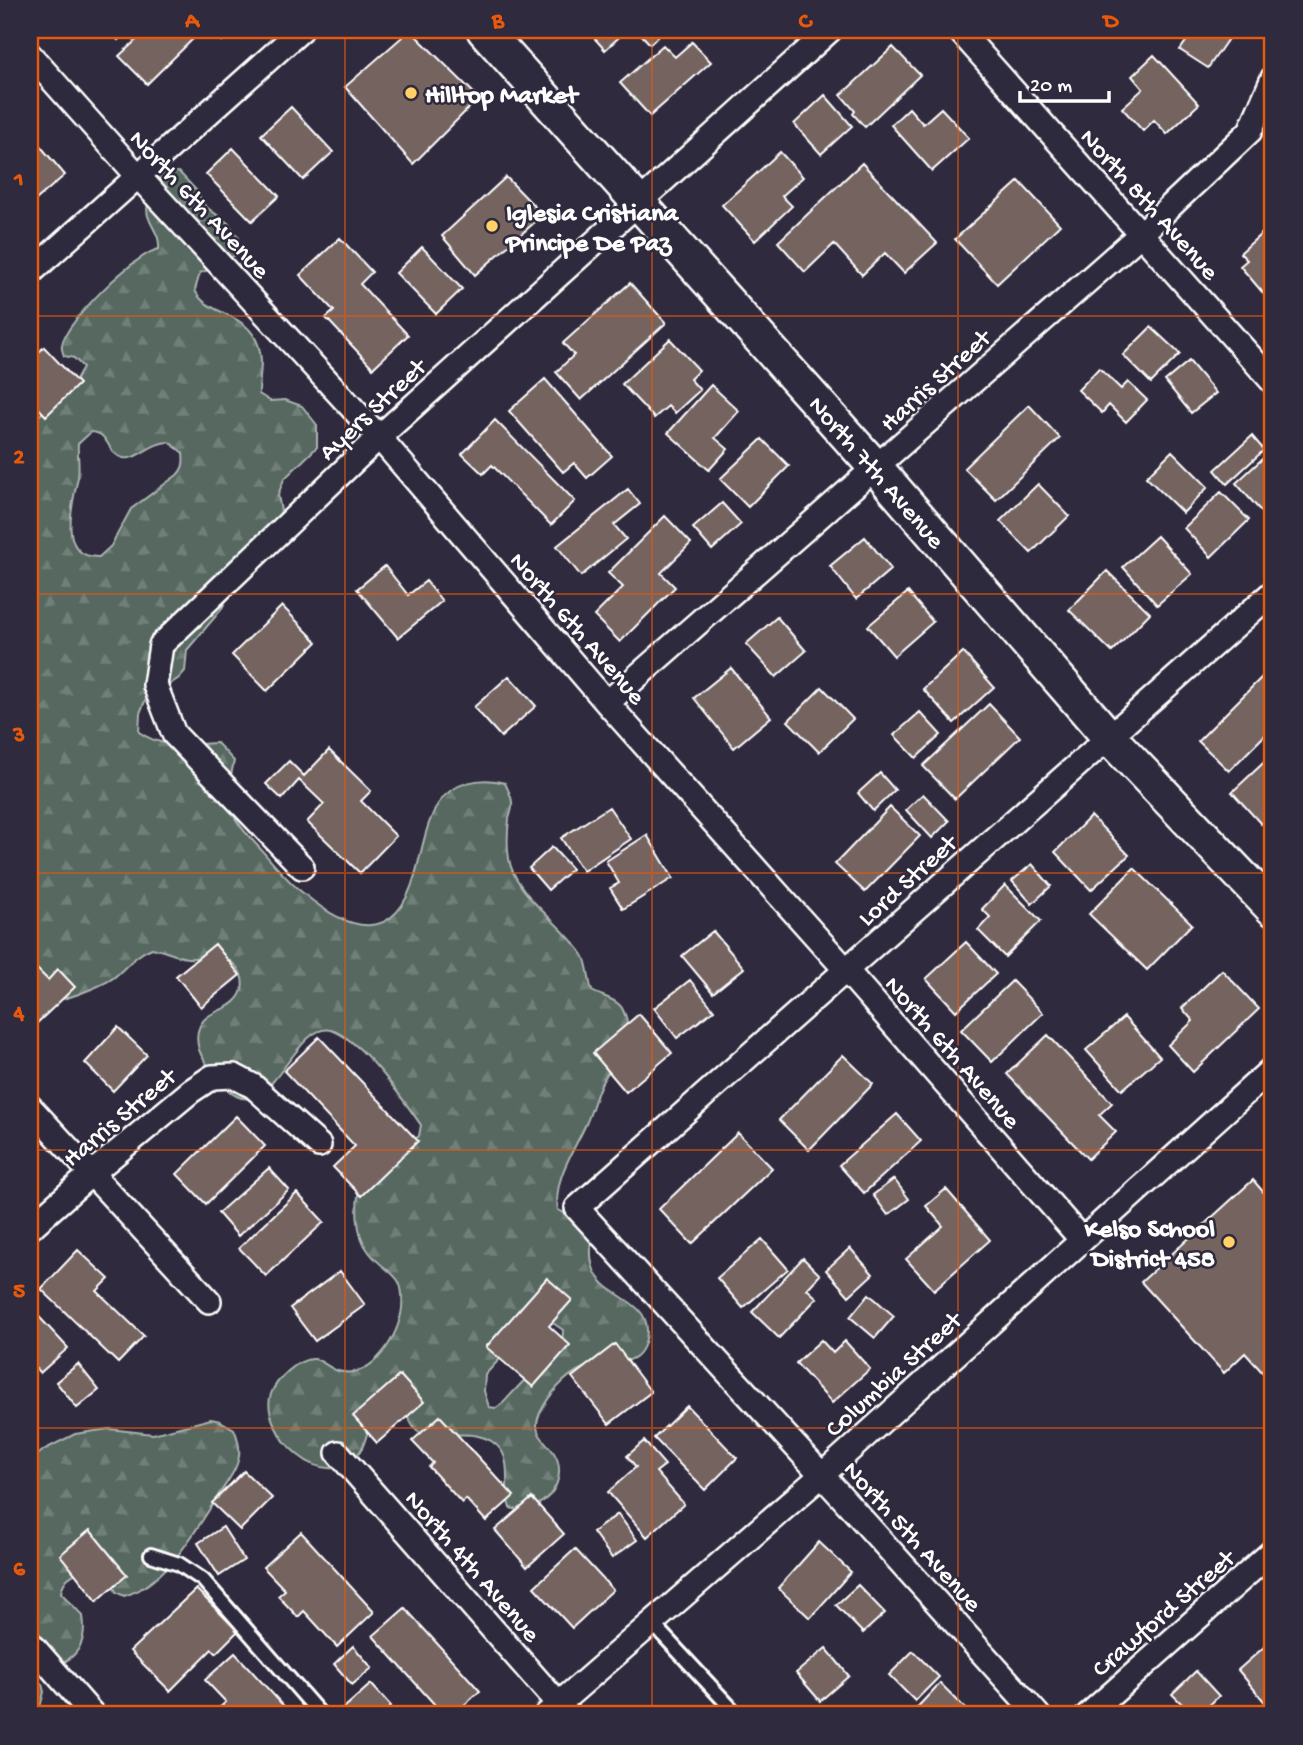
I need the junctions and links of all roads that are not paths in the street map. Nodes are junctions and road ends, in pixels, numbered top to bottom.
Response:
1 (301, 30) edge
2 (484, 30) edge
3 (830, 30) edge
4 (959, 30) edge
5 (30, 55) edge
6 (1273, 78) edge
7 (138, 176) junction
8 (640, 203) junction
9 (1142, 233) junction
10 (30, 273) edge
11 (1273, 382) edge
12 (379, 437) junction
13 (876, 468) junction
14 (1273, 592) edge
15 (607, 703) junction
16 (1108, 736) junction
17 (302, 867) dead end
18 (1273, 909) edge
19 (846, 970) junction
20 (1273, 1068) edge
21 (30, 1107) edge
22 (319, 1145) dead end
23 (91, 1174) junction
24 (577, 1208) joint
25 (30, 1228) edge
26 (1081, 1239) junction
27 (209, 1301) dead end
28 (338, 1453) dead end
29 (822, 1475) junction
30 (1273, 1551) edge
31 (151, 1555) dead end
32 (652, 1623) junction
33 (30, 1643) edge
34 (731, 1708) dead end
35 (558, 1712) edge
36 (93, 1715) edge
37 (321, 1715) edge
38 (1038, 1715) edge
39 (1087, 1715) edge

1 - 7 street
2 - 8 street, North 7th Avenue
3 - 8 street, Ayers Street
4 - 9 street, North 8th Avenue
5 - 7 street, North 6th Avenue
6 - 9 street, Harris Street
7 - 10 street
7 - 12 street, North 6th Avenue
8 - 12 street, Ayers Street
8 - 13 street, North 7th Avenue
9 - 11 street, North 8th Avenue
9 - 13 street, Harris Street
12 - 15 street, North 6th Avenue
12 - 17 street, Ayers Street
13 - 15 street, Harris Street
13 - 16 street, North 7th Avenue
14 - 16 street, Lord Street
15 - 19 street, North 6th Avenue
16 - 18 street, North 7th Avenue
16 - 19 street, Lord Street
19 - 24 street, Lord Street
19 - 26 street, North 6th Avenue
20 - 26 street, Columbia Street
21 - 23 street
22 - 23 street, Harris Street
23 - 25 street, Harris Street
23 - 27 street
24 - 29 street, North 5th Avenue
26 - 29 street, Columbia Street
28 - 35 street, North 4th Avenue
29 - 32 street, Columbia Street
29 - 38 street, North 5th Avenue
30 - 39 street, Crawford Street
31 - 37 lane
32 - 34 lane
32 - 35 street, Columbia Street
33 - 36 street

